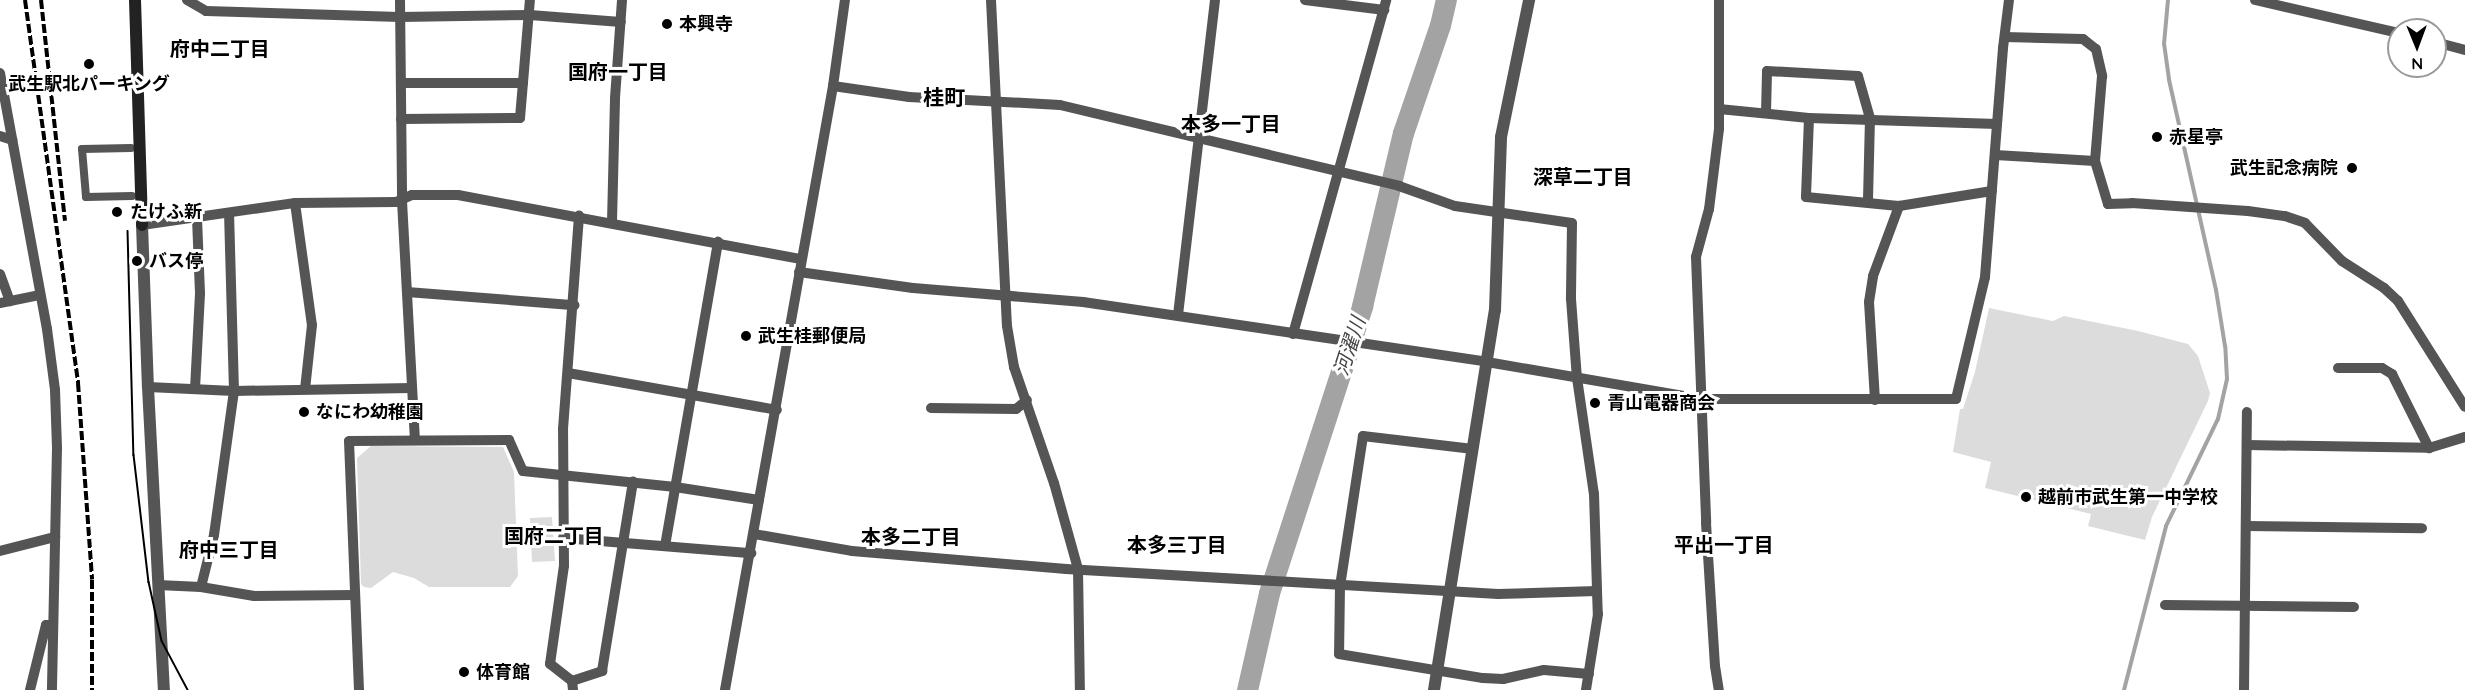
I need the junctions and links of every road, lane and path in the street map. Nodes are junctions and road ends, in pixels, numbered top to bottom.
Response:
1 (135, 0) edge
2 (187, 0) edge
3 (400, 0) edge
4 (530, 0) edge
5 (622, 0) edge
6 (845, 0) edge
7 (991, 0) edge
8 (1215, 0) edge
9 (1305, 0) edge
10 (1529, 0) edge
11 (1719, 0) edge
12 (2010, 0) edge
13 (2255, 0) edge
14 (1385, 5) edge
15 (530, 15) junction
16 (400, 17) junction
17 (621, 22) junction
18 (2387, 30) edge
19 (2005, 37) junction
20 (2447, 45) edge
21 (2465, 50) edge
22 (0, 73) edge
23 (401, 83) junction
24 (523, 83) junction
25 (833, 86) junction
26 (996, 102) junction
27 (1719, 109) junction
28 (1766, 114) junction
29 (1809, 118) junction
30 (1870, 118) junction
31 (401, 119) junction
32 (1997, 124) junction
33 (0, 136) edge
34 (1197, 139) junction
35 (12, 140) junction
36 (131, 148) dead end
37 (1995, 155) junction
38 (2095, 161) junction
39 (1339, 172) junction
40 (1992, 191) junction
41 (132, 196) dead end
42 (402, 201) junction
43 (1868, 202) junction
44 (295, 203) junction
45 (1899, 206) junction
46 (1499, 213) junction
47 (229, 214) junction
48 (579, 216) junction
49 (197, 218) junction
50 (612, 222) junction
51 (142, 225) junction
52 (718, 242) junction
53 (801, 259) junction
54 (799, 272) junction
55 (0, 274) edge
56 (407, 292) junction
57 (40, 295) junction
58 (1006, 297) junction
59 (5, 302) edge
60 (574, 304) junction
61 (1178, 315) junction
62 (1293, 334) junction
63 (1487, 362) junction
64 (2338, 368) dead end
65 (568, 373) junction
66 (1577, 378) junction
67 (148, 387) junction
68 (412, 388) junction
69 (195, 389) junction
70 (305, 389) junction
71 (234, 391) junction
72 (690, 394) junction
73 (1701, 399) junction
74 (1027, 400) junction
75 (1875, 400) junction
76 (2465, 407) edge
77 (932, 408) dead end
78 (777, 410) junction
79 (2247, 412) dead end
80 (2465, 437) edge
81 (415, 440) junction
82 (2247, 445) junction
83 (2429, 448) junction
84 (1473, 449) junction
85 (562, 474) junction
86 (633, 482) junction
87 (675, 487) junction
88 (759, 500) junction
89 (2246, 526) junction
90 (2422, 528) dead end
91 (754, 534) junction
92 (55, 537) junction
93 (563, 538) junction
94 (624, 543) junction
95 (665, 546) junction
96 (0, 551) edge
97 (751, 553) junction
98 (1078, 569) junction
99 (158, 585) junction
100 (1340, 586) junction
101 (201, 587) junction
102 (1450, 590) junction
103 (1598, 591) junction
104 (354, 595) junction
105 (2165, 604) dead end
106 (2245, 606) junction
107 (2354, 607) dead end
108 (52, 625) junction
109 (1438, 671) junction
110 (1589, 674) junction
111 (573, 685) edge
112 (30, 690) edge
113 (52, 690) edge
114 (164, 690) edge
115 (359, 690) edge
116 (725, 690) edge
117 (1080, 690) edge
118 (1434, 690) edge
119 (1586, 690) edge
120 (1719, 690) edge
121 (2244, 690) edge

1 - 51 main road
2 - 16 street
3 - 16 street
4 - 15 street
5 - 17 street
6 - 25 street
7 - 26 street
8 - 34 street
9 - 14 street
10 - 46 street
11 - 27 street
12 - 19 street
13 - 18 street
14 - 39 street
15 - 16 street
15 - 17 street
15 - 24 street
16 - 23 street
17 - 50 street
19 - 32 street
19 - 38 street
20 - 21 street
22 - 35 street
23 - 24 street
23 - 31 street
24 - 31 street
25 - 26 street
25 - 53 street
26 - 34 street
26 - 58 street
27 - 28 street
27 - 73 street
28 - 29 street
28 - 30 street
29 - 30 street
29 - 43 street
30 - 32 street
30 - 43 street
31 - 42 street
32 - 37 street
33 - 35 street
34 - 39 street
34 - 61 street
35 - 57 street
36 - 41 street
37 - 38 street
37 - 40 street
38 - 76 street
39 - 46 street
39 - 62 street
40 - 45 street
40 - 75 street
42 - 44 street
42 - 48 street
42 - 56 street
43 - 45 street
44 - 47 street
44 - 70 street
45 - 75 street
46 - 63 street
46 - 66 street
47 - 49 street
47 - 71 street
48 - 50 street
48 - 60 street
49 - 51 street
49 - 69 street
50 - 52 street
51 - 67 street
52 - 53 street
52 - 72 street
53 - 54 street
54 - 58 street
54 - 78 street
55 - 59 street
56 - 60 street
56 - 68 street
57 - 59 street
57 - 92 street
58 - 61 street
58 - 74 street
60 - 65 street
61 - 62 street
62 - 63 street
63 - 66 street
63 - 84 street
64 - 83 street
65 - 72 street
65 - 85 street
66 - 73 street
66 - 103 street
67 - 69 street
67 - 99 street
68 - 70 street
68 - 81 street
69 - 71 street
70 - 71 street
71 - 101 street
72 - 78 street
72 - 87 street
73 - 75 street
73 - 120 street
74 - 77 street
74 - 98 street
78 - 88 street
79 - 82 street
80 - 83 street
81 - 85 street
81 - 104 street
82 - 83 street
82 - 89 street
84 - 100 street
84 - 102 street
85 - 86 street
85 - 93 street
86 - 87 street
86 - 94 street
87 - 88 street
87 - 95 street
88 - 91 street
89 - 90 street
89 - 106 street
91 - 97 street
91 - 98 street
92 - 96 street
92 - 108 street
93 - 94 street
93 - 111 street
94 - 95 street
94 - 111 street
95 - 97 street
97 - 116 street
98 - 100 street
98 - 117 street
99 - 101 street
99 - 114 street
100 - 102 street
100 - 109 street
101 - 104 street
102 - 103 street
102 - 109 street
103 - 110 street
104 - 115 street
105 - 106 street
106 - 107 street
106 - 121 street
108 - 112 street
108 - 113 street
109 - 110 street
109 - 118 street
110 - 119 street

